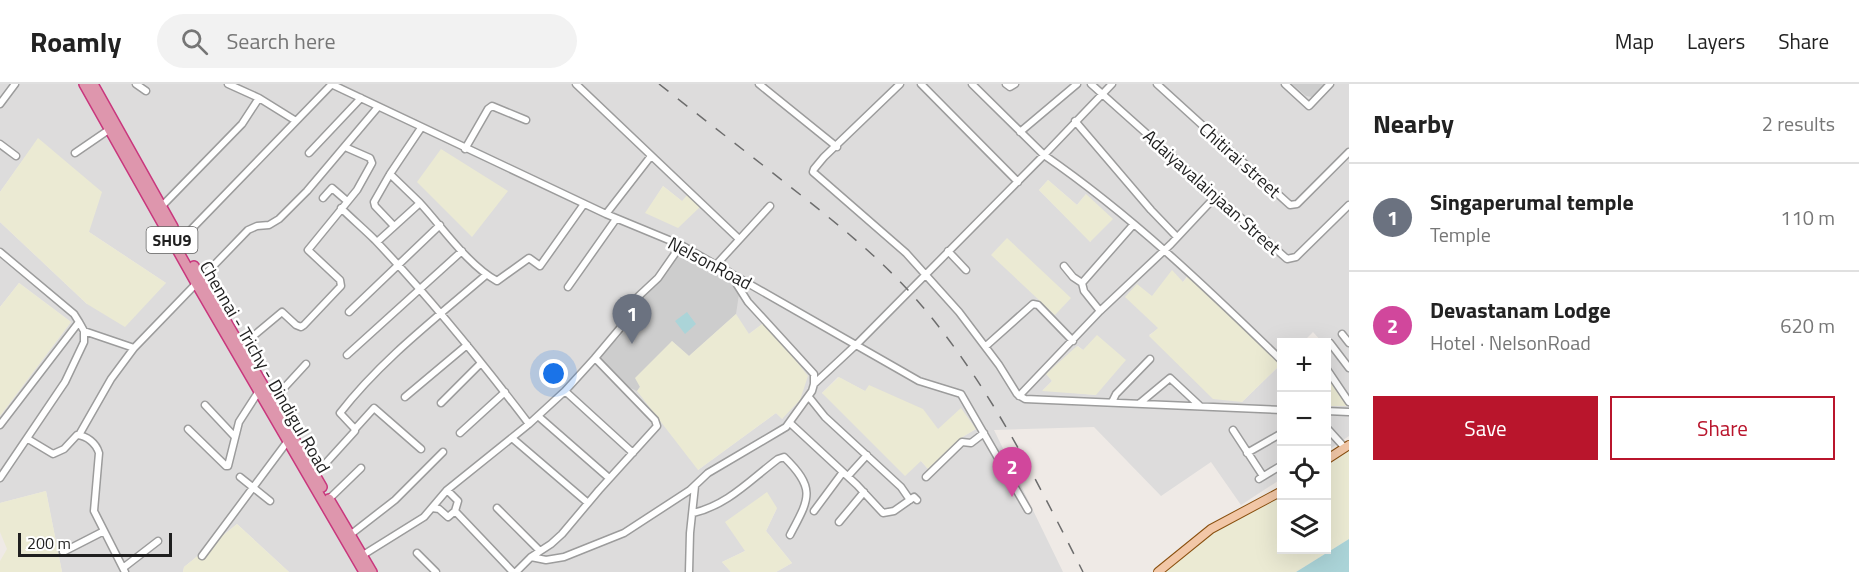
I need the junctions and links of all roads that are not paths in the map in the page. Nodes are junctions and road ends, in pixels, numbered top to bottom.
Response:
1 (15, 84) edge
2 (84, 84) edge
3 (93, 84) edge
4 (136, 84) edge
5 (228, 84) edge
6 (576, 84) edge
7 (759, 84) edge
8 (900, 84) edge
9 (921, 84) edge
10 (933, 84) edge
11 (972, 84) edge
12 (1006, 84) edge
13 (1015, 84) edge
14 (1077, 84) edge
15 (1091, 84) edge
16 (1112, 84) edge
17 (1157, 84) edge
18 (1285, 84) edge
19 (1330, 84) edge
20 (334, 85) edge
21 (146, 90) dead end
22 (927, 90) junction
23 (1101, 93) junction
24 (259, 98) junction
25 (361, 98) junction
26 (0, 104) edge
27 (378, 107) junction
28 (526, 120) dead end
29 (296, 121) junction
30 (1075, 121) junction
31 (112, 127) junction
32 (421, 128) junction
33 (1020, 132) junction
34 (0, 144) edge
35 (345, 147) junction
36 (837, 147) junction
37 (465, 149) junction
38 (1349, 152) edge
39 (75, 153) dead end
40 (309, 153) dead end
41 (1044, 155) junction
42 (16, 156) dead end
43 (651, 156) junction
44 (390, 174) junction
45 (1018, 182) junction
46 (1216, 196) junction
47 (323, 198) dead end
48 (347, 201) junction
49 (420, 203) junction
50 (584, 204) junction
51 (1349, 205) edge
52 (770, 206) dead end
53 (161, 207) junction
54 (341, 208) junction
55 (606, 214) junction
56 (616, 219) junction
57 (440, 225) junction
58 (1134, 225) junction
59 (394, 226) junction
60 (1178, 237) junction
61 (739, 239) junction
62 (180, 242) junction
63 (377, 242) junction
64 (681, 246) junction
65 (1164, 250) junction
66 (462, 251) junction
67 (948, 251) junction
68 (0, 252) edge
69 (716, 264) junction
70 (399, 266) junction
71 (1064, 266) dead end
72 (966, 270) dead end
73 (729, 271) junction
74 (925, 274) junction
75 (486, 275) junction
76 (198, 280) junction
77 (1082, 283) junction
78 (568, 287) dead end
79 (420, 290) junction
80 (1100, 311) junction
81 (349, 312) dead end
82 (440, 314) junction
83 (80, 327) junction
84 (1342, 334) dead end
85 (1073, 341) junction
86 (1349, 343) edge
87 (1331, 344) edge
88 (467, 345) junction
89 (856, 345) junction
90 (986, 346) junction
91 (134, 348) junction
92 (239, 348) junction
93 (346, 355) dead end
94 (1277, 357) edge
95 (595, 358) junction
96 (1150, 359) dead end
97 (481, 363) junction
98 (306, 364) dead end
99 (1349, 368) edge
100 (1331, 375) edge
101 (814, 384) junction
102 (565, 391) junction
103 (505, 392) junction
104 (265, 396) junction
105 (1019, 396) junction
106 (405, 397) dead end
107 (809, 397) junction
108 (1112, 402) junction
109 (1349, 402) edge
110 (441, 403) dead end
111 (1140, 403) junction
112 (205, 405) dead end
113 (1201, 406) junction
114 (1277, 410) edge
115 (1331, 411) edge
116 (1349, 412) edge
117 (538, 416) junction
118 (790, 423) junction
119 (529, 424) junction
120 (0, 425) edge
121 (188, 429) dead end
122 (355, 429) junction
123 (1233, 430) dead end
124 (1331, 432) edge
125 (460, 433) dead end
126 (984, 434) junction
127 (79, 435) junction
128 (1277, 435) edge
129 (235, 437) junction
130 (290, 438) junction
131 (512, 438) junction
132 (28, 439) junction
133 (1347, 446) edge
134 (421, 449) dead end
135 (443, 452) dead end
136 (633, 453) junction
137 (1247, 453) junction
138 (867, 455) junction
139 (1331, 457) edge
140 (361, 468) dead end
141 (1277, 468) edge
142 (846, 474) junction
143 (315, 475) junction
144 (240, 477) dead end
145 (926, 477) dead end
146 (0, 478) edge
147 (609, 478) junction
148 (695, 486) junction
149 (252, 487) junction
150 (447, 490) junction
151 (864, 492) junction
152 (1277, 493) edge
153 (329, 499) junction
154 (270, 501) dead end
155 (588, 503) junction
156 (432, 508) junction
157 (497, 508) dead end
158 (1028, 510) dead end
159 (455, 511) junction
160 (814, 511) dead end
161 (693, 513) junction
162 (839, 522) dead end
163 (104, 531) junction
164 (350, 535) junction
165 (790, 535) dead end
166 (158, 541) dead end
167 (540, 551) junction
168 (63, 552) dead end
169 (417, 553) dead end
170 (363, 555) junction
171 (202, 556) dead end
172 (531, 557) junction
173 (124, 570) edge
174 (364, 572) edge
175 (372, 572) edge
176 (436, 572) edge
177 (515, 572) edge
178 (689, 572) edge
179 (1158, 572) edge

1 - 26 street
2 - 31 highway, Chennai - Trichy - Dindigul Road / SHU9
3 - 31 highway, Chennai - Trichy - Dindigul Road / SHU9
4 - 21 street
5 - 24 street
6 - 43 street
7 - 36 street
8 - 36 street
9 - 22 street
10 - 22 street
11 - 33 street
12 - 13 street
14 - 33 street
15 - 23 street, Adaiyavalainjaan Street
16 - 23 street
17 - 38 street, Chitirai street
18 - 19 street
20 - 25 street, NelsonRoad
20 - 29 street
22 - 45 street
23 - 30 street
23 - 46 street, Adaiyavalainjaan Street
24 - 29 street
24 - 53 street
25 - 27 street, NelsonRoad
25 - 40 street
27 - 32 street, NelsonRoad
27 - 35 street
28 - 37 street
29 - 62 street
30 - 41 street
30 - 60 street
31 - 39 street
31 - 53 highway, Chennai - Trichy - Dindigul Road
31 - 76 highway, Chennai - Trichy - Dindigul Road / SHU9
32 - 37 street, NelsonRoad
32 - 44 street
33 - 41 street
34 - 42 street
35 - 48 street
35 - 76 street
36 - 74 street
37 - 50 street, NelsonRoad
41 - 45 street
41 - 58 street
43 - 55 street
43 - 61 street
44 - 49 street
44 - 59 street
45 - 67 street
46 - 51 street, Adaiyavalainjaan Street
46 - 60 street
47 - 48 street
48 - 54 street
49 - 57 street
49 - 59 street
50 - 55 street, NelsonRoad
50 - 75 street
52 - 61 street
53 - 62 highway, Chennai - Trichy - Dindigul Road
54 - 63 street
54 - 92 street
55 - 56 street, NelsonRoad
56 - 64 street, NelsonRoad
56 - 78 street
57 - 66 street
57 - 70 street
58 - 65 street
58 - 77 street
59 - 63 street
60 - 65 street
61 - 69 street
62 - 76 highway, Chennai - Trichy - Dindigul Road
63 - 70 street
64 - 69 street, NelsonRoad
64 - 95 street
65 - 80 street
65 - 94 street
66 - 75 street
66 - 79 street
67 - 72 street
67 - 74 street
68 - 83 street
69 - 73 street, NelsonRoad
70 - 79 street
70 - 81 street
71 - 77 street
73 - 89 street, NelsonRoad
73 - 101 street
74 - 89 street
74 - 90 street
75 - 82 street
76 - 91 street
76 - 92 highway, Chennai - Trichy - Dindigul Road
77 - 80 street
79 - 82 street
79 - 93 street
80 - 85 street
82 - 88 street
82 - 122 street
83 - 91 street
83 - 120 street
83 - 132 street
84 - 86 street
85 - 90 street
85 - 105 street
87 - 99 street
88 - 97 street
88 - 106 street
89 - 101 street
89 - 126 street, NelsonRoad
90 - 105 street
91 - 127 street
92 - 104 highway, Chennai - Trichy - Dindigul Road
95 - 102 street
95 - 136 street
96 - 108 street
97 - 103 street
97 - 110 street
98 - 104 street
100 - 109 street
101 - 107 street
102 - 117 street
102 - 136 street
103 - 119 street
103 - 125 street
104 - 129 street
104 - 130 highway, Chennai - Trichy - Dindigul Road
105 - 108 street
107 - 118 street
107 - 138 street
108 - 111 street
111 - 113 street
111 - 113 street
112 - 129 street
113 - 114 street
115 - 116 street
117 - 119 street
117 - 147 street
118 - 142 street
118 - 148 street
119 - 131 street
121 - 129 street
122 - 134 street
122 - 143 street
123 - 137 street
124 - 133 street
126 - 145 street
126 - 158 street, NelsonRoad
127 - 132 street
127 - 163 street
128 - 137 street
130 - 143 highway, Chennai - Trichy - Dindigul Road
130 - 149 street
130 - 174 highway, Chennai - Trichy - Dindigul Road
131 - 150 street
131 - 155 street
132 - 146 street
133 - 139 main road
135 - 164 street
136 - 147 street
137 - 141 street
138 - 142 street
138 - 151 street
140 - 153 street
142 - 151 street
142 - 160 street
143 - 153 highway, Chennai - Trichy - Dindigul Road
144 - 149 street
147 - 155 street
148 - 161 street
148 - 172 street
149 - 154 street
149 - 171 street
150 - 156 street
150 - 159 street
151 - 162 street
152 - 179 main road
153 - 164 highway, Chennai - Trichy - Dindigul Road
155 - 167 street
156 - 159 street
156 - 170 street
157 - 167 street
159 - 177 street
161 - 165 street
161 - 178 street
163 - 168 street
163 - 173 street
164 - 170 highway, Chennai - Trichy - Dindigul Road
166 - 173 street
167 - 172 street
169 - 176 street
170 - 175 highway, Chennai - Trichy - Dindigul Road
172 - 177 street

